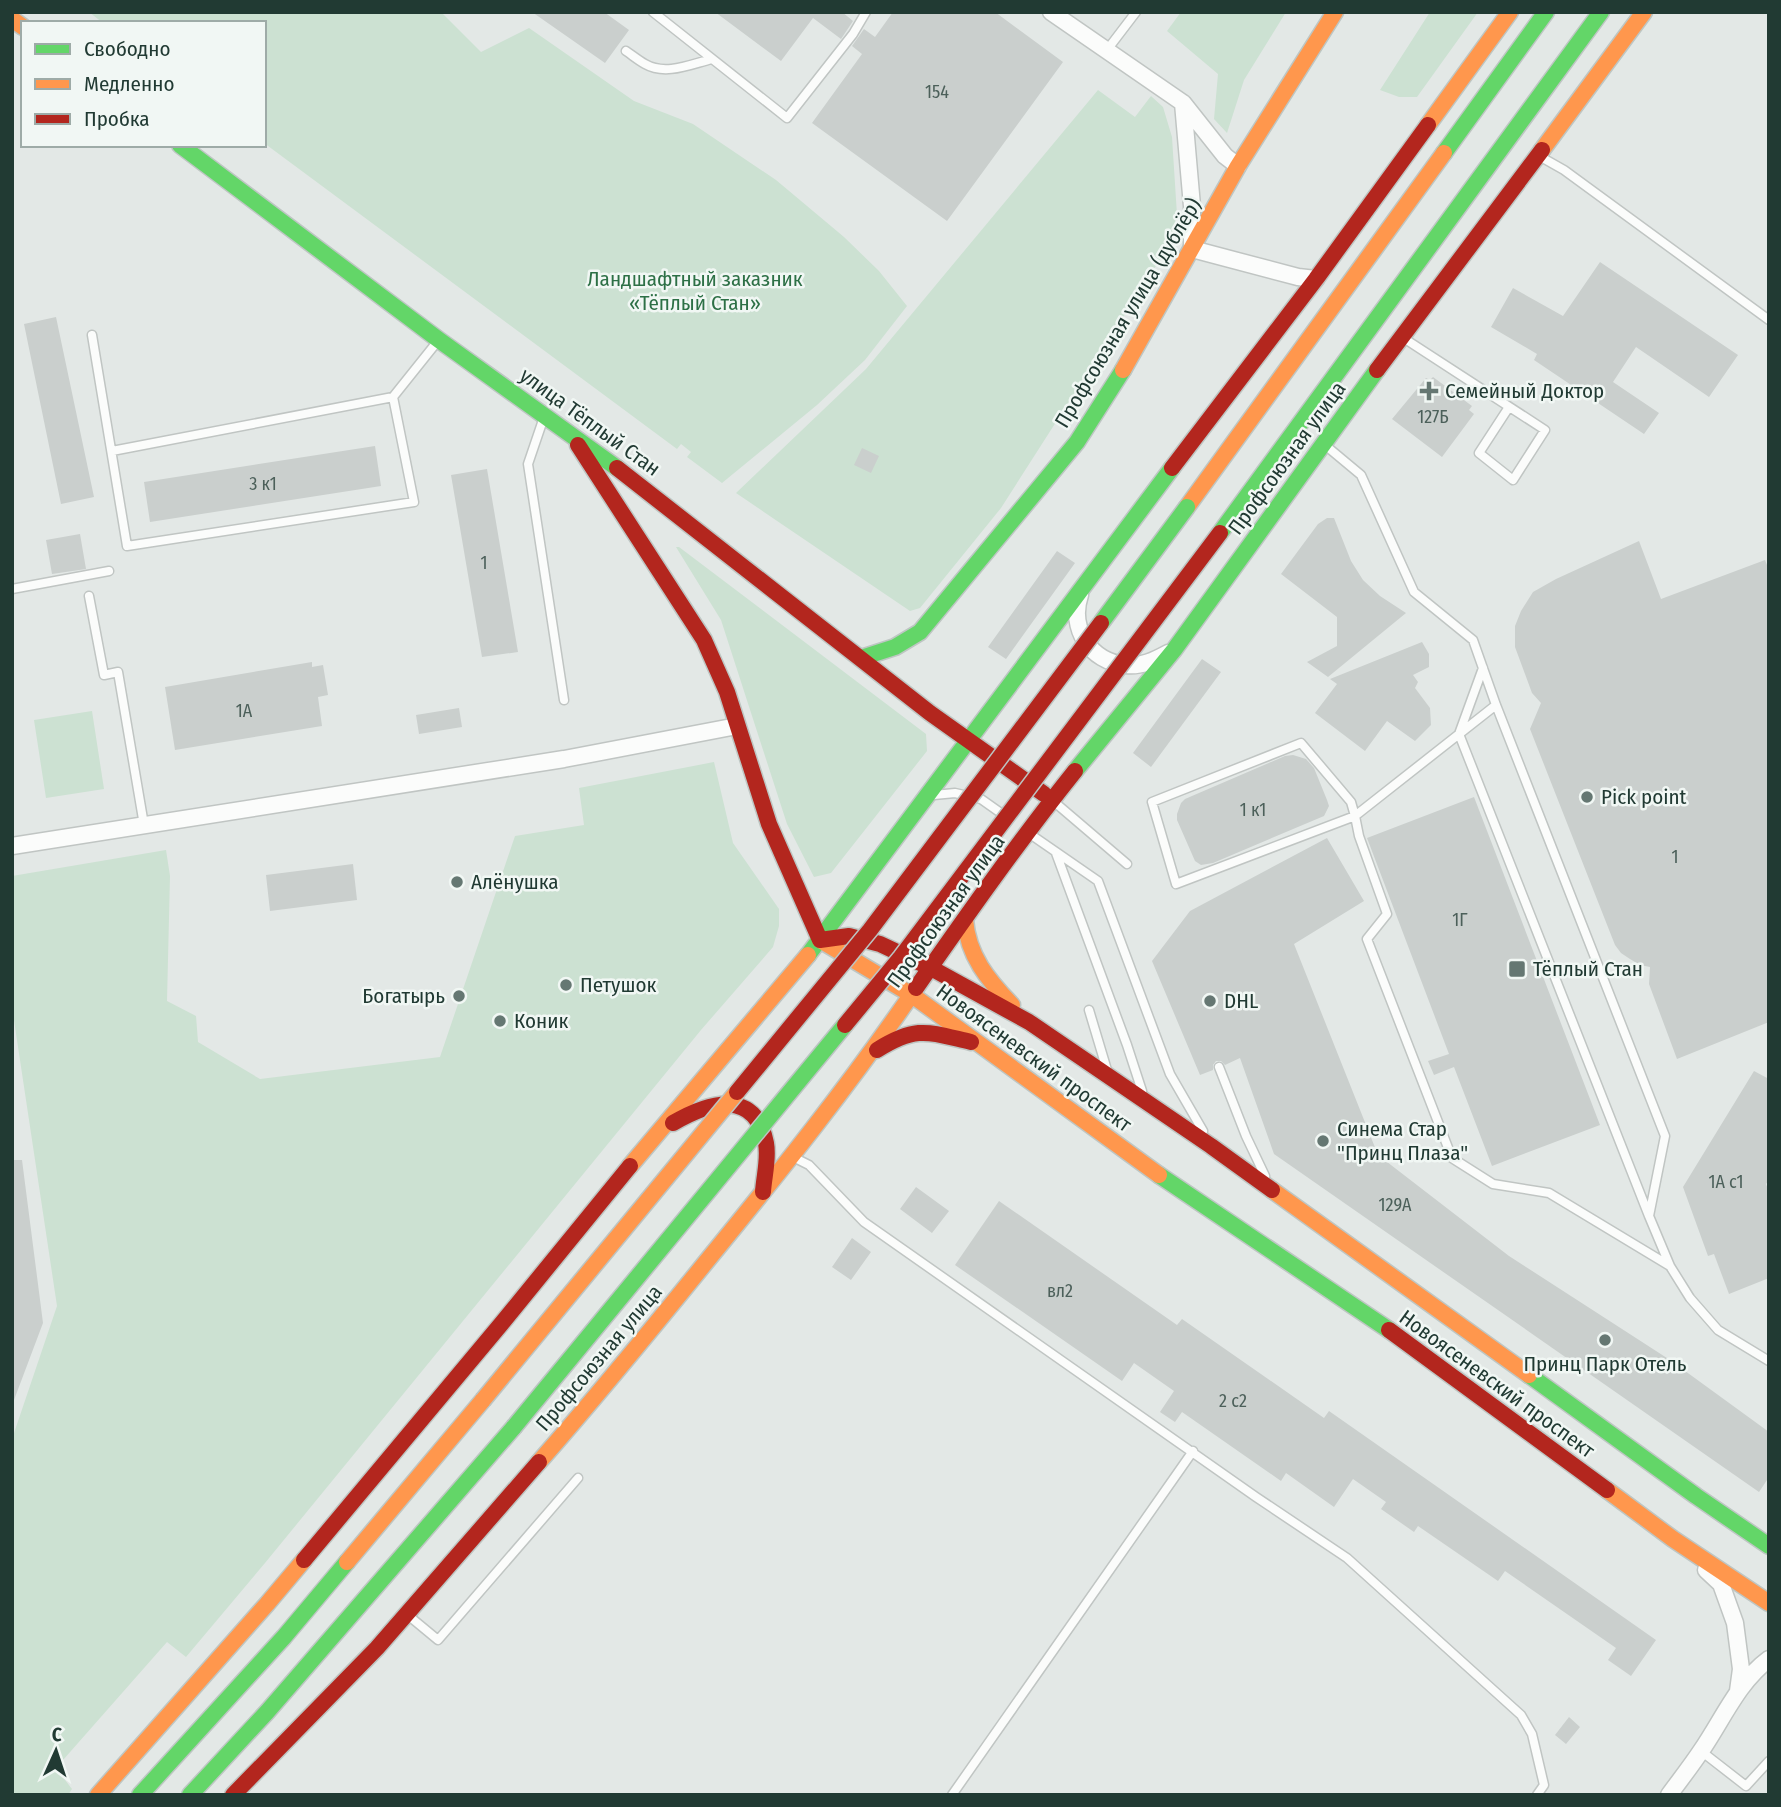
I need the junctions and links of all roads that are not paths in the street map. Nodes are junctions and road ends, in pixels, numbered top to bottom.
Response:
1 (653, 12) edge
2 (866, 12) edge
3 (1051, 12) edge
4 (1136, 12) edge
5 (1335, 12) edge
6 (1510, 12) edge
7 (1545, 12) edge
8 (1601, 12) edge
9 (1644, 12) edge
10 (1107, 50) junction
11 (626, 51) dead end
12 (712, 58) junction
13 (1183, 103) junction
14 (183, 147) edge
15 (1539, 155) junction
16 (1238, 166) junction
17 (1192, 250) junction
18 (1316, 279) junction
19 (1769, 320) edge
20 (92, 335) dead end
21 (1403, 337) junction
22 (439, 340) junction
23 (393, 397) junction
24 (1509, 407) junction
25 (545, 414) junction
26 (570, 434) junction
27 (1323, 443) junction
28 (113, 451) junction
29 (109, 571) dead end
30 (1083, 586) junction
31 (12, 589) edge
32 (89, 596) dead end
33 (1174, 650) junction
34 (861, 658) junction
35 (1483, 668) junction
36 (564, 700) dead end
37 (1496, 705) junction
38 (737, 726) junction
39 (1459, 734) junction
40 (968, 741) junction
41 (927, 796) junction
42 (1059, 805) junction
43 (1355, 816) junction
44 (1010, 819) dead end
45 (144, 825) junction
46 (1024, 829) junction
47 (12, 846) edge
48 (1056, 852) junction
49 (1127, 864) dead end
50 (965, 919) junction
51 (820, 940) junction
52 (931, 968) junction
53 (912, 995) junction
54 (1089, 1010) dead end
55 (1029, 1022) junction
56 (981, 1044) junction
57 (871, 1054) junction
58 (1219, 1067) dead end
59 (1109, 1076) junction
60 (1145, 1101) junction
61 (657, 1133) junction
62 (1212, 1146) junction
63 (792, 1157) junction
64 (1271, 1189) junction
65 (763, 1192) junction
66 (1648, 1216) junction
67 (1670, 1266) junction
68 (1769, 1361) edge
69 (1193, 1451) junction
70 (578, 1478) dead end
71 (1673, 1539) junction
72 (1764, 1539) edge
73 (1769, 1603) edge
74 (406, 1614) junction
75 (1769, 1659) edge
76 (1738, 1692) junction
77 (1701, 1751) junction
78 (1769, 1761) edge
79 (98, 1795) edge
80 (139, 1795) edge
81 (190, 1795) edge
82 (233, 1795) edge
83 (952, 1795) edge
84 (1537, 1795) edge
85 (1669, 1795) edge

1 - 12 lane
2 - 12 lane
3 - 10 street
4 - 10 lane
5 - 16 main road, Профсоюзная улица (дублёр)
6 - 18 main road
7 - 80 main road, bridge
8 - 81 main road, Профсоюзная улица, bridge
9 - 15 main road, Профсоюзная улица
10 - 13 street
11 - 12 lane
13 - 16 street
13 - 17 street
14 - 22 main road, улица Тёплый Стан
15 - 19 lane
15 - 21 main road, Профсоюзная улица
16 - 17 main road, Профсоюзная улица (дублёр)
17 - 18 street
17 - 34 main road, Профсоюзная улица (дублёр)
18 - 30 main road
20 - 28 lane
21 - 24 lane
21 - 27 main road, Профсоюзная улица
22 - 23 lane
22 - 25 main road, улица Тёплый Стан
23 - 28 lane
23 - 28 lane
24 - 24 lane
25 - 26 main road, улица Тёплый Стан
25 - 36 lane
26 - 34 main road, улица Тёплый Стан
26 - 38 main road
27 - 33 main road, Профсоюзная улица
27 - 35 lane
29 - 31 lane
30 - 33 street
30 - 40 main road
32 - 45 lane
33 - 42 main road, Профсоюзная улица
34 - 40 main road, улица Тёплый Стан
35 - 37 lane
35 - 39 lane
37 - 39 lane
37 - 66 lane
38 - 45 street
38 - 51 main road
39 - 43 lane
39 - 66 lane
40 - 41 main road
40 - 42 main road, улица Тёплый Стан
41 - 44 lane
41 - 51 main road
42 - 46 main road, Профсоюзная улица
42 - 49 lane
43 - 43 lane
43 - 67 lane
45 - 47 street
46 - 48 lane
46 - 50 main road, Профсоюзная улица
48 - 60 lane
48 - 62 lane
50 - 52 main road, Профсоюзная улица
50 - 55 main road
51 - 52 main road, Новоясеневский проспект
51 - 53 main road, Новоясеневский проспект
51 - 61 main road
52 - 53 main road, Профсоюзная улица
52 - 55 main road, Новоясеневский проспект
53 - 56 main road, Новоясеневский проспект
53 - 57 main road, Профсоюзная улица
54 - 59 lane
55 - 59 main road, Новоясеневский проспект
56 - 57 main road
56 - 71 main road, Новоясеневский проспект
57 - 63 main road, Профсоюзная улица
58 - 64 lane
59 - 60 main road, Новоясеневский проспект
60 - 62 main road, Новоясеневский проспект
61 - 65 main road
61 - 79 main road
62 - 64 main road, Новоясеневский проспект
63 - 65 main road, Профсоюзная улица
63 - 69 lane
64 - 72 main road, Новоясеневский проспект
65 - 74 main road, Профсоюзная улица
66 - 67 lane
67 - 68 lane
69 - 83 lane
69 - 84 lane
70 - 74 lane
71 - 73 main road, Новоясеневский проспект
71 - 76 street
74 - 82 main road, Профсоюзная улица
75 - 76 street
76 - 77 street
77 - 78 lane
77 - 85 street

